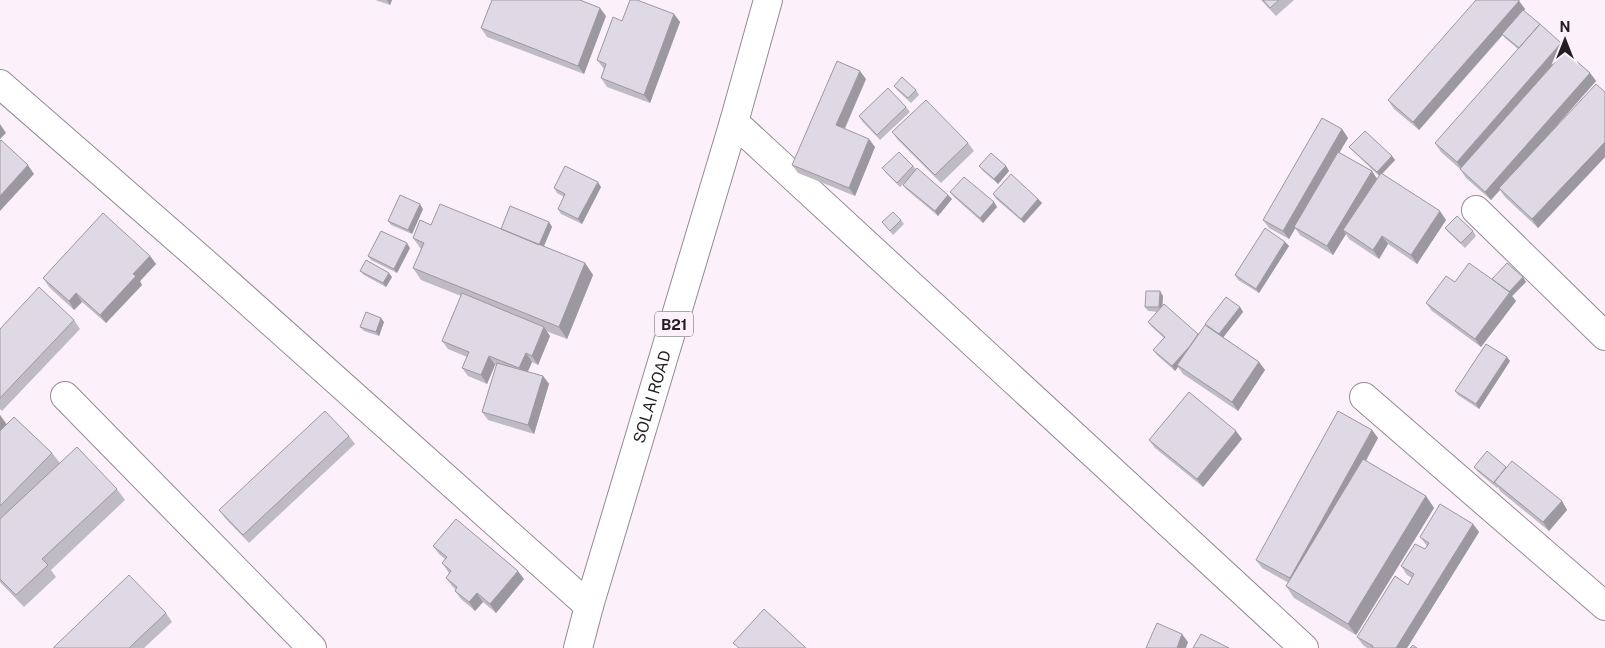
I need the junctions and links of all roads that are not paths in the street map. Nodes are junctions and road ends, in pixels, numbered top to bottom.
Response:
1 (768, 0) edge
2 (0, 84) edge
3 (734, 122) junction
4 (1476, 210) dead end
5 (1605, 336) edge
6 (65, 396) dead end
7 (1364, 397) dead end
8 (589, 606) junction
9 (1605, 606) edge
10 (312, 648) edge
11 (578, 648) edge
12 (1304, 648) edge

1 - 3 main road, SOLAI ROAD / B21
2 - 8 main road
3 - 8 main road, SOLAI ROAD / B21
3 - 12 main road
4 - 5 main road
6 - 10 main road
7 - 9 main road
8 - 11 main road, SOLAI ROAD / B21

